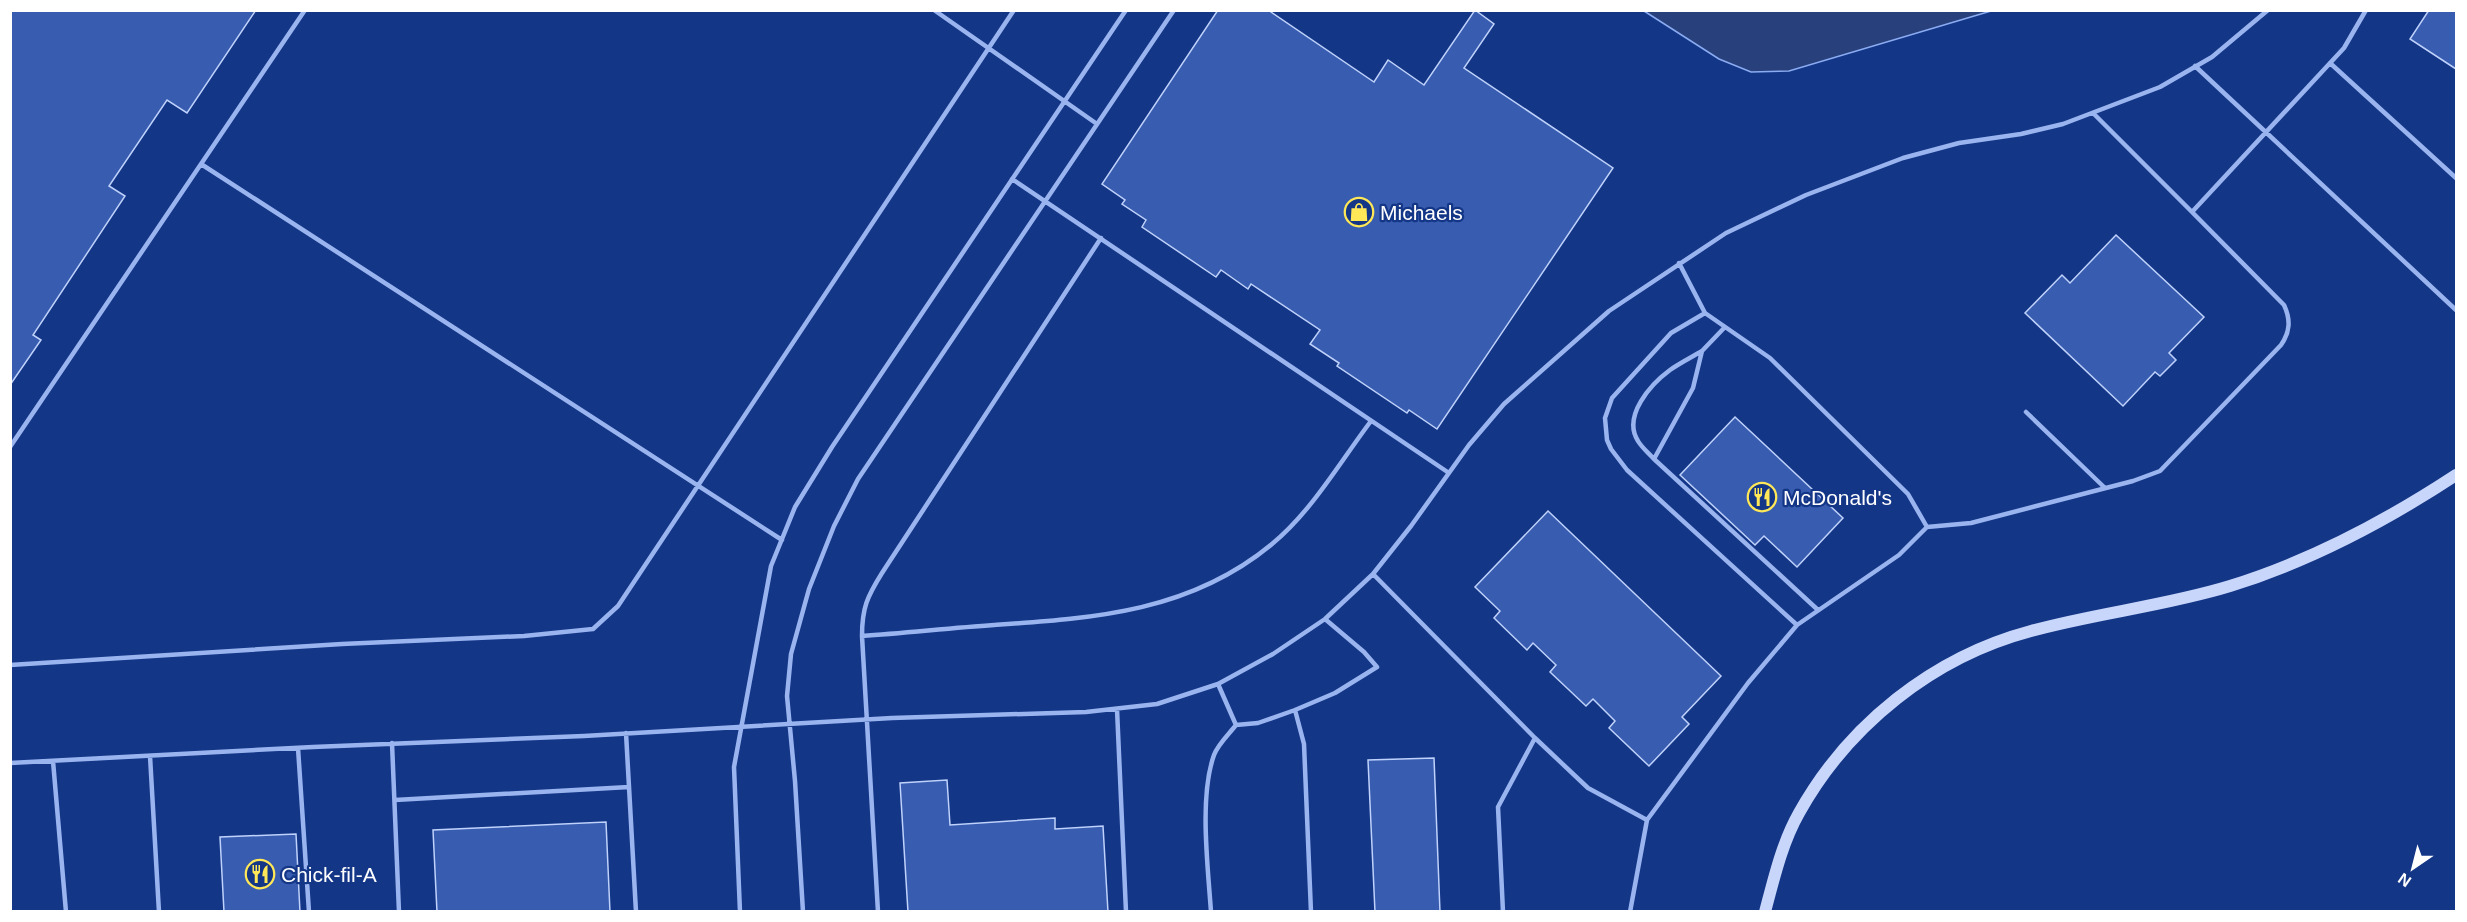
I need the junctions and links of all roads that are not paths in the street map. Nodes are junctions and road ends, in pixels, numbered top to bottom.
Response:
1 (304, 10) edge
2 (933, 10) edge
3 (1014, 10) edge
4 (1126, 10) edge
5 (1174, 10) edge
6 (2268, 10) edge
7 (2366, 10) edge
8 (988, 49) junction
9 (2330, 63) junction
10 (2195, 66) junction
11 (1064, 101) junction
12 (2093, 113) junction
13 (1097, 124) junction
14 (2266, 133) junction
15 (201, 164) junction
16 (2457, 178) edge
17 (1012, 179) junction
18 (1046, 201) junction
19 (2192, 213) junction
20 (1101, 238) junction
21 (1679, 263) junction
22 (2457, 310) edge
23 (1705, 313) junction
24 (1725, 327) junction
25 (1702, 351) junction
26 (2026, 412) dead end
27 (1371, 420) junction
28 (10, 447) edge
29 (1654, 459) junction
30 (1449, 473) junction
31 (2457, 474) edge
32 (697, 485) junction
33 (2105, 488) junction
34 (1927, 527) junction
35 (782, 540) junction
36 (1373, 574) junction
37 (1818, 610) junction
38 (1326, 619) junction
39 (1797, 625) junction
40 (862, 636) junction
41 (10, 665) edge
42 (1218, 684) junction
43 (1117, 709) junction
44 (1295, 710) junction
45 (868, 719) junction
46 (789, 724) junction
47 (1236, 725) junction
48 (741, 727) junction
49 (626, 733) junction
50 (1534, 738) junction
51 (392, 743) junction
52 (298, 748) junction
53 (150, 756) junction
54 (54, 761) junction
55 (10, 763) edge
56 (629, 787) junction
57 (395, 800) junction
58 (1647, 820) junction
59 (66, 912) edge
60 (159, 912) edge
61 (309, 912) edge
62 (399, 912) edge
63 (636, 912) edge
64 (740, 912) edge
65 (802, 912) edge
66 (878, 912) edge
67 (1126, 912) edge
68 (1211, 912) edge
69 (1311, 912) edge
70 (1503, 912) edge
71 (1630, 912) edge
72 (1765, 912) edge

1 - 15 lane
2 - 8 lane
3 - 8 lane
4 - 11 lane
5 - 13 lane
6 - 10 lane
7 - 9 lane
8 - 11 lane
8 - 32 lane
9 - 14 lane
9 - 16 lane
10 - 12 lane
10 - 14 lane
11 - 13 lane
11 - 17 lane
12 - 19 lane
12 - 21 lane
13 - 18 lane
14 - 19 lane
14 - 22 lane
15 - 28 lane
15 - 32 lane
17 - 18 lane
17 - 35 lane
18 - 20 lane
18 - 46 lane
19 - 33 lane
20 - 27 lane
20 - 40 lane
21 - 23 lane
21 - 30 lane
23 - 24 lane
23 - 39 lane
24 - 25 lane
24 - 34 lane
25 - 29 lane
25 - 29 lane
26 - 33 lane
27 - 30 lane
27 - 40 lane
29 - 37 lane
30 - 36 lane
31 - 72 main road
32 - 35 lane
32 - 41 lane
33 - 34 lane
34 - 37 lane
35 - 48 lane
36 - 38 lane
36 - 50 lane
37 - 39 lane
38 - 42 lane
38 - 44 lane
39 - 58 lane
40 - 45 lane
42 - 43 lane
42 - 47 lane
43 - 45 lane
43 - 67 lane
44 - 47 lane
44 - 69 lane
45 - 46 lane
45 - 66 lane
46 - 48 lane
46 - 65 lane
47 - 68 lane
48 - 49 lane
48 - 64 lane
49 - 51 lane
49 - 56 lane
50 - 58 lane
50 - 70 lane
51 - 52 lane
51 - 57 lane
52 - 53 lane
52 - 61 lane
53 - 54 lane
53 - 60 lane
54 - 55 lane
54 - 59 lane
56 - 57 lane
56 - 63 lane
57 - 62 lane
58 - 71 lane

